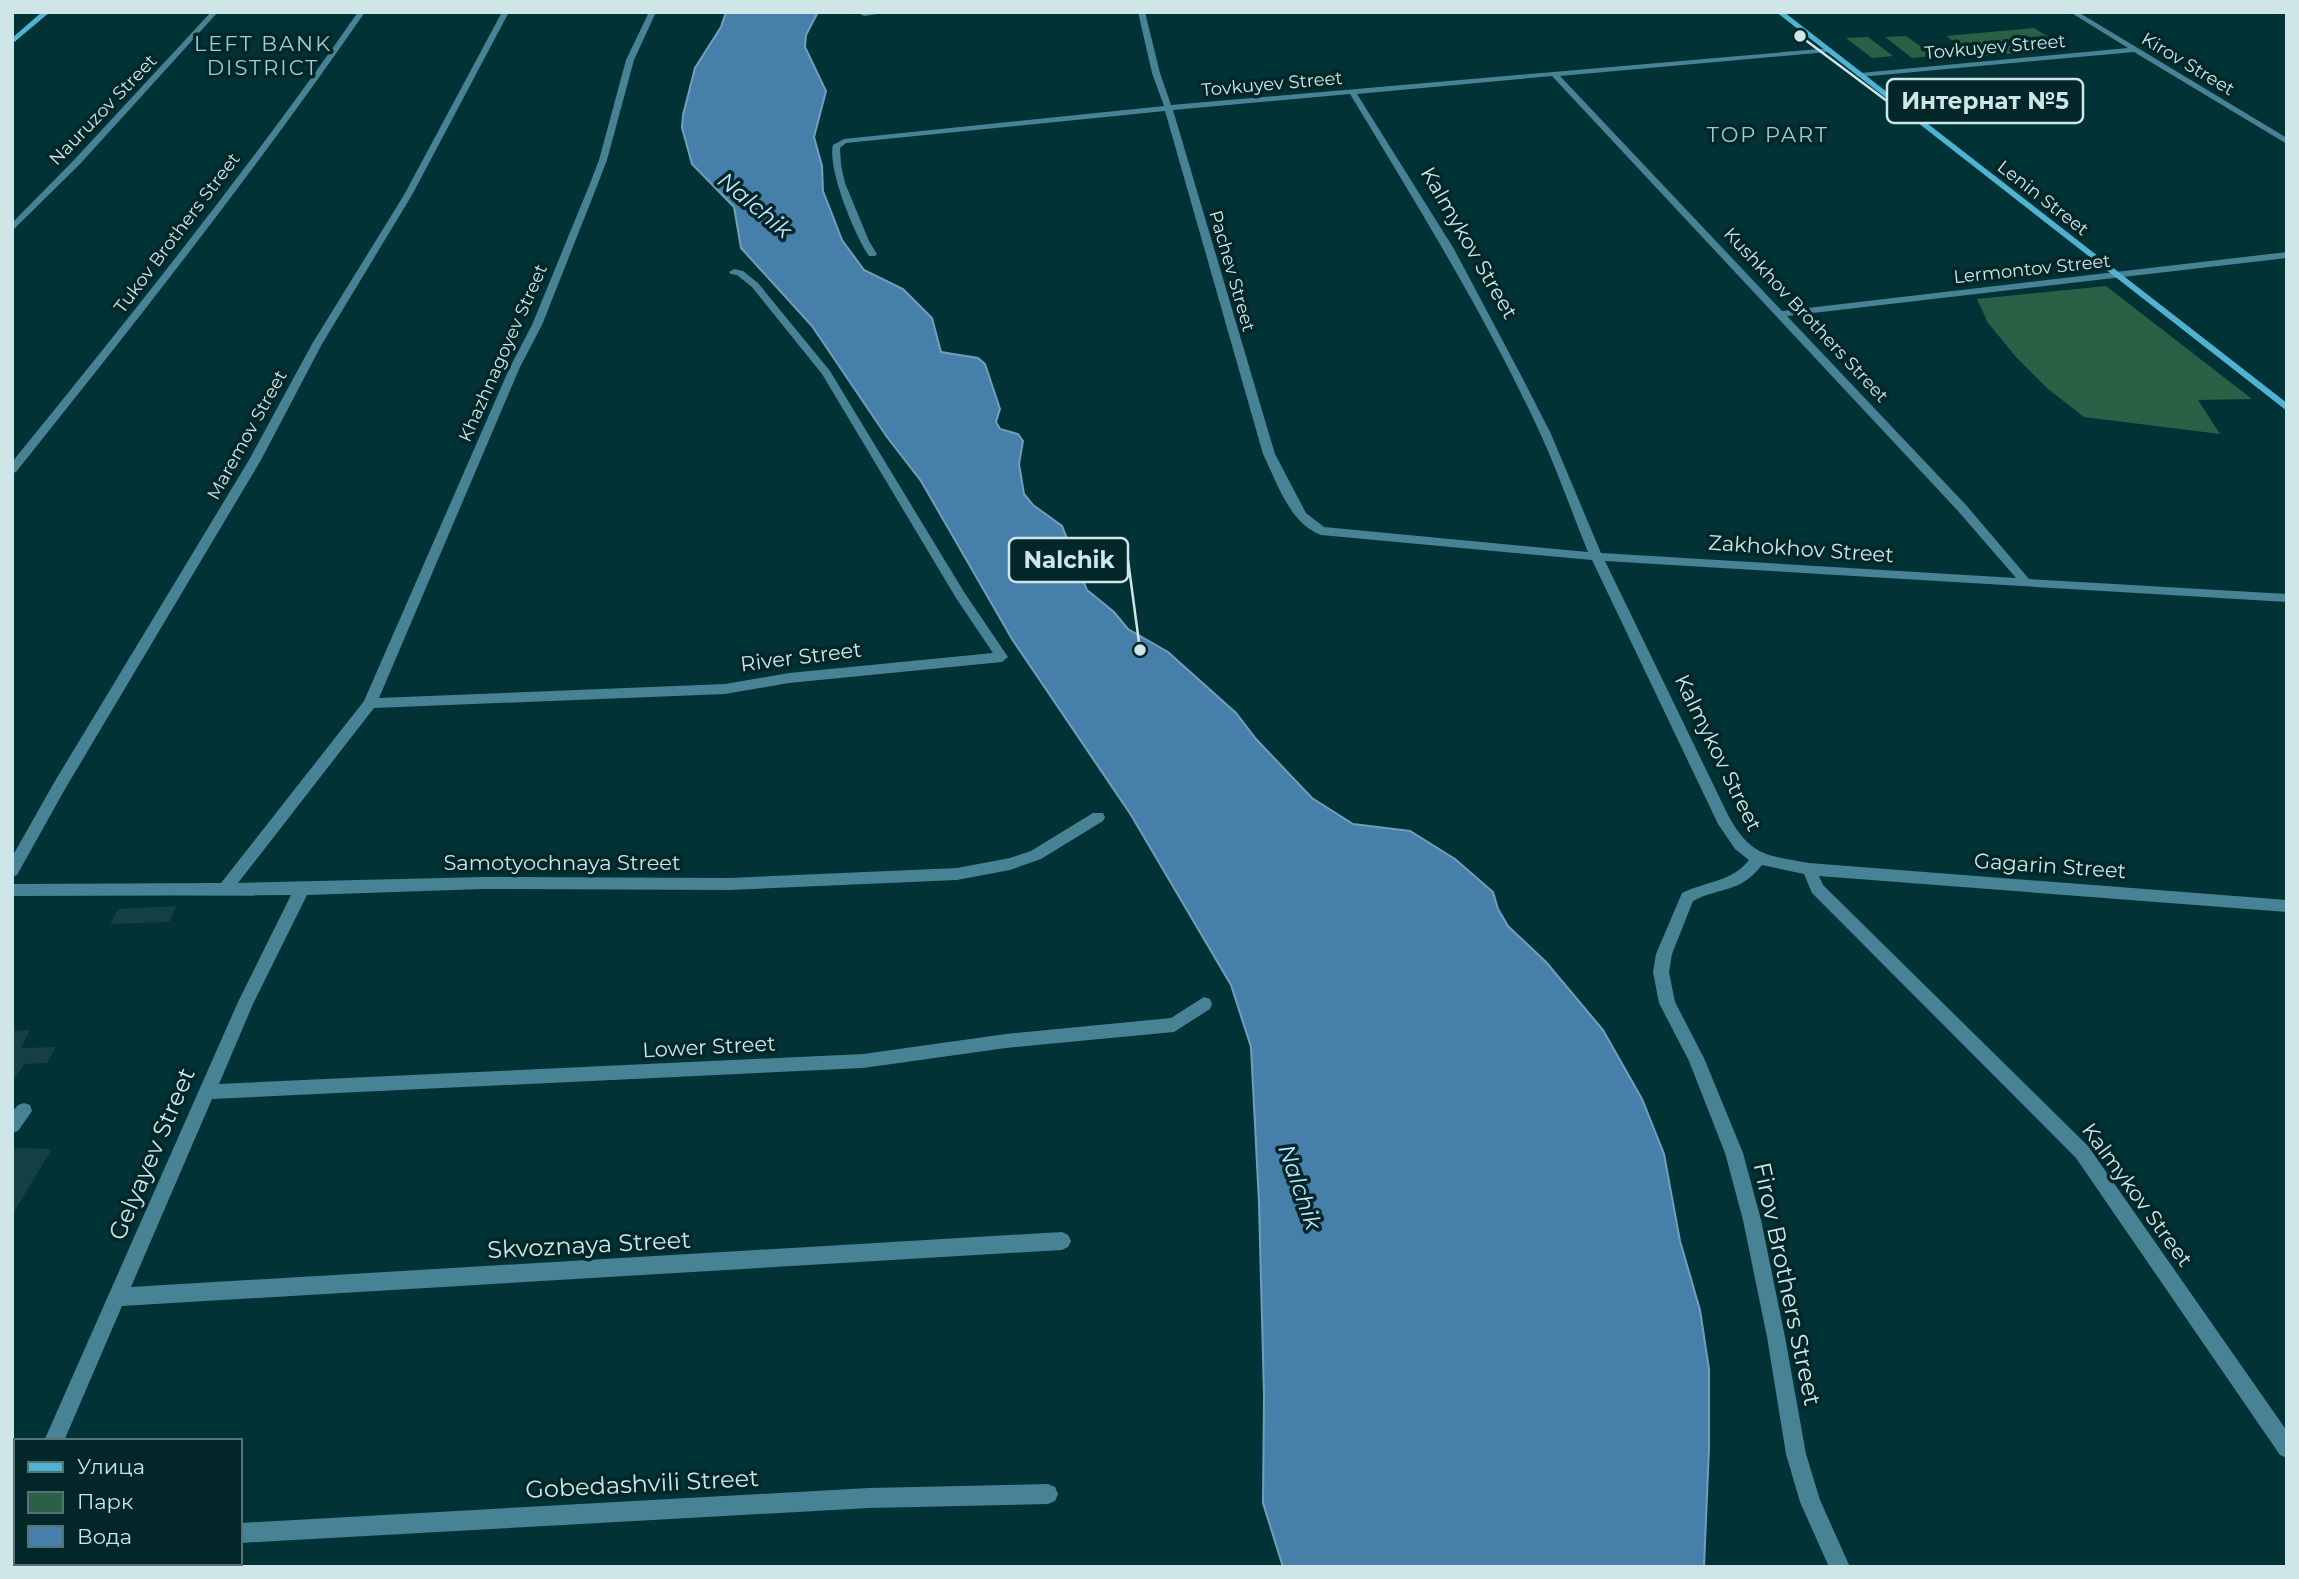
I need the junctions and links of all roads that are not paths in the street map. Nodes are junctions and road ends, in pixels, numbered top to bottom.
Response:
1 (47, 12) edge
2 (215, 12) edge
3 (362, 12) edge
4 (506, 12) edge
5 (653, 12) edge
6 (887, 12) edge
7 (1141, 12) edge
8 (1779, 12) edge
9 (2073, 12) edge
10 (864, 14) edge
11 (12, 42) edge
12 (1828, 50) junction
13 (2134, 50) junction
14 (1555, 75) junction
15 (1860, 75) junction
16 (1353, 93) junction
17 (1167, 108) junction
18 (2287, 142) edge
19 (12, 228) edge
20 (872, 254) dead end
21 (2287, 255) edge
22 (734, 272) dead end
23 (2118, 276) junction
24 (1781, 314) junction
25 (2287, 408) edge
26 (12, 470) edge
27 (1315, 528) joint
28 (1595, 556) junction
29 (2026, 583) junction
30 (2287, 598) edge
31 (370, 703) junction
32 (1098, 817) dead end
33 (1759, 859) junction
34 (1809, 869) junction
35 (12, 871) edge
36 (302, 889) junction
37 (12, 890) edge
38 (224, 890) junction
39 (2287, 906) edge
40 (1204, 1004) dead end
41 (207, 1093) junction
42 (24, 1111) dead end
43 (12, 1125) edge
44 (1062, 1241) dead end
45 (119, 1297) junction
46 (55, 1439) edge
47 (2287, 1448) edge
48 (1048, 1493) dead end
49 (242, 1533) edge
50 (1840, 1567) edge

1 - 11 street
2 - 19 street, Nauruzov Street
3 - 26 street, Tukov Brothers Street
4 - 35 street, Maremov Street
5 - 31 street, Khazhnagoyev Street
6 - 10 street
7 - 17 street, Pachev Street
8 - 12 street, Lenin Street
9 - 13 street, Kirov Street
12 - 14 street, Tovkuyev Street
12 - 15 street, Lenin Street
13 - 15 street, Tovkuyev Street
13 - 18 street, Kirov Street
14 - 16 street, Tovkuyev Street
14 - 24 street, Kushkhov Brothers Street
15 - 23 street, Lenin Street
16 - 17 street, Tovkuyev Street
16 - 28 street, Kalmykov Street
17 - 20 street, Tovkuyev Street
17 - 27 street, Pachev Street
21 - 23 street, Lermontov Street
22 - 31 street, River Street
23 - 24 street, Lermontov Street
23 - 25 street, Lenin Street
24 - 29 street, Kushkhov Brothers Street
27 - 28 street, Zakhokhov Street
28 - 29 street, Zakhokhov Street
28 - 33 street, Kalmykov Street
29 - 30 street, Zakhokhov Street
31 - 38 street
32 - 36 street, Samotyochnaya Street
33 - 34 street, Kalmykov Street
33 - 50 street, Firov Brothers Street
34 - 39 street, Gagarin Street
34 - 47 street, Kalmykov Street
36 - 38 street, Samotyochnaya Street
36 - 41 street, Gelyayev Street
37 - 38 street, Samotyochnaya Street
40 - 41 street, Lower Street
41 - 45 street, Gelyayev Street
42 - 43 street
44 - 45 street, Skvoznaya Street
45 - 46 street, Gelyayev Street
48 - 49 street, Gobedashvili Street

